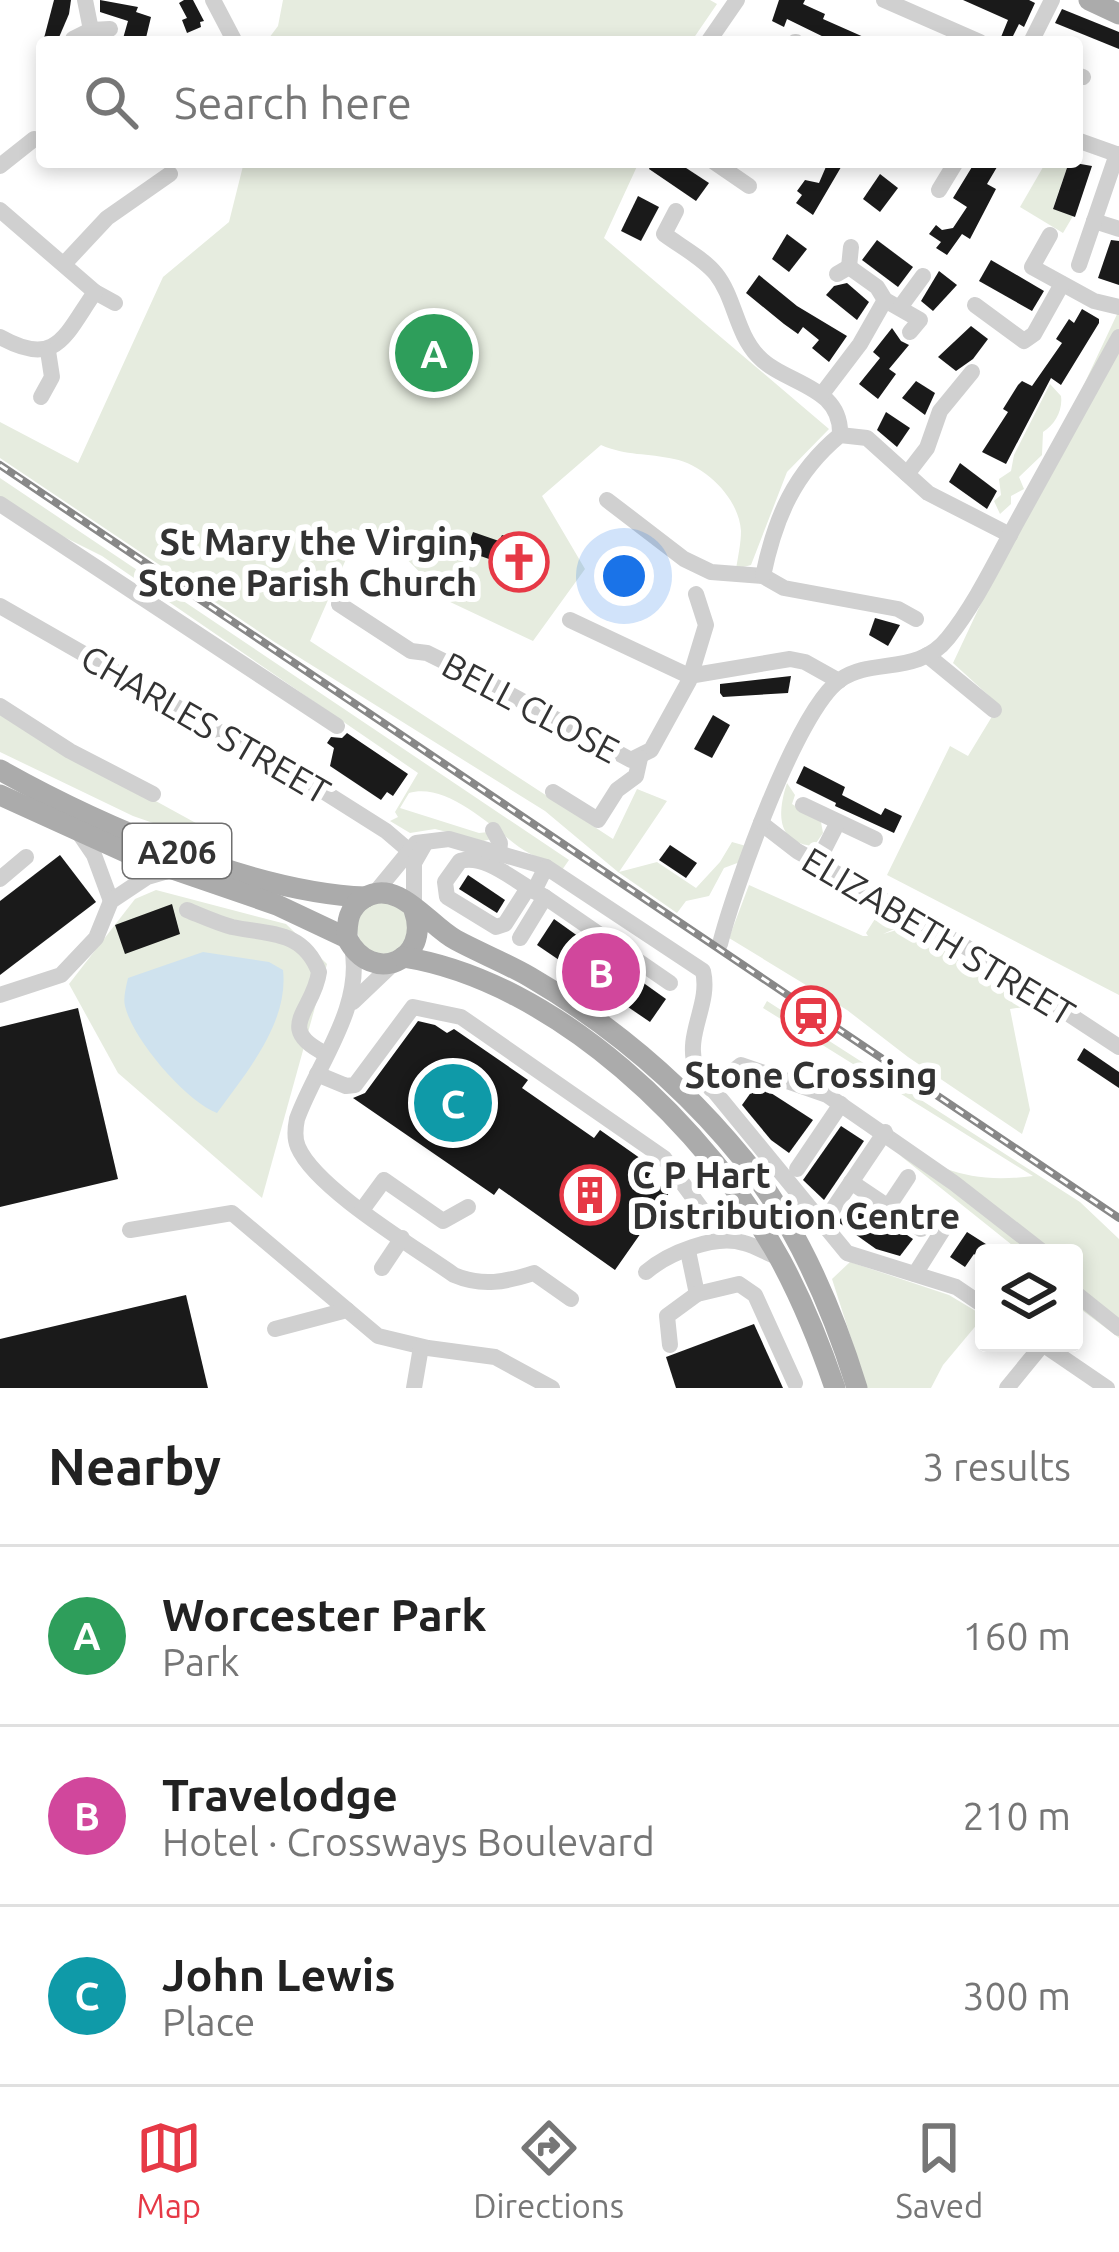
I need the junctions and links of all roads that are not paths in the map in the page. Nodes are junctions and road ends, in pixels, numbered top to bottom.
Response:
1 (85, 0) edge
2 (213, 0) edge
3 (737, 0) edge
4 (884, 0) edge
5 (1052, 0) edge
6 (1089, 0) edge
7 (1119, 14) edge
8 (82, 36) edge
9 (226, 36) edge
10 (712, 36) edge
11 (966, 36) edge
12 (1034, 36) edge
13 (35, 134) edge
14 (1083, 142) edge
15 (1118, 154) edge
16 (0, 166) edge
17 (722, 168) edge
18 (952, 168) edge
19 (170, 174) dead end
20 (749, 187) dead end
21 (938, 190) dead end
22 (0, 210) edge
23 (676, 211) dead end
24 (1094, 220) junction
25 (1119, 229) edge
26 (1050, 235) dead end
27 (851, 247) dead end
28 (64, 264) junction
29 (1078, 265) dead end
30 (923, 276) dead end
31 (1063, 284) junction
32 (95, 292) junction
33 (115, 303) dead end
34 (900, 305) junction
35 (975, 305) dead end
36 (1119, 307) edge
37 (910, 332) dead end
38 (0, 337) edge
39 (1119, 337) edge
40 (48, 351) junction
41 (818, 361) dead end
42 (972, 372) dead end
43 (840, 379) junction
44 (822, 394) junction
45 (41, 397) dead end
46 (840, 435) junction
47 (907, 474) junction
48 (607, 500) dead end
49 (0, 503) edge
50 (1010, 535) junction
51 (764, 576) junction
52 (696, 594) dead end
53 (339, 604) dead end
54 (0, 606) edge
55 (916, 619) dead end
56 (570, 620) dead end
57 (927, 655) junction
58 (689, 676) junction
59 (839, 680) junction
60 (0, 706) edge
61 (994, 710) dead end
62 (338, 726) dead end
63 (640, 758) junction
64 (0, 770) edge
65 (554, 792) dead end
66 (153, 794) dead end
67 (0, 795) edge
68 (803, 805) dead end
69 (838, 822) junction
70 (761, 824) junction
71 (493, 830) dead end
72 (79, 833) junction
73 (874, 839) dead end
74 (426, 842) junction
75 (407, 849) junction
76 (499, 853) junction
77 (26, 857) dead end
78 (817, 863) junction
79 (546, 867) junction
80 (171, 870) junction
81 (0, 879) edge
82 (536, 892) junction
83 (370, 895) junction
84 (111, 901) junction
85 (187, 910) dead end
86 (414, 910) junction
87 (520, 938) dead end
88 (350, 943) junction
89 (720, 944) dead end
90 (399, 959) junction
91 (670, 982) dead end
92 (0, 995) edge
93 (348, 1007) junction
94 (1119, 1047) edge
95 (326, 1054) junction
96 (317, 1074) junction
97 (711, 1089) junction
98 (841, 1104) junction
99 (885, 1132) junction
100 (797, 1168) dead end
101 (908, 1177) dead end
102 (851, 1182) junction
103 (744, 1202) junction
104 (468, 1207) dead end
105 (888, 1207) junction
106 (362, 1210) junction
107 (831, 1212) dead end
108 (709, 1219) dead end
109 (946, 1225) dead end
110 (921, 1229) dead end
111 (130, 1230) dead end
112 (402, 1238) junction
113 (722, 1240) junction
114 (1032, 1244) edge
115 (688, 1251) junction
116 (780, 1258) junction
117 (384, 1264) dead end
118 (646, 1272) dead end
119 (915, 1274) junction
120 (697, 1294) junction
121 (572, 1298) dead end
122 (1083, 1298) edge
123 (975, 1300) edge
124 (347, 1310) junction
125 (1116, 1320) edge
126 (274, 1329) dead end
127 (670, 1345) dead end
128 (421, 1347) junction
129 (1035, 1352) edge
130 (1055, 1352) edge
131 (795, 1383) dead end
132 (414, 1388) edge
133 (552, 1388) edge
134 (835, 1388) edge
135 (857, 1388) edge
136 (1007, 1388) edge
137 (1107, 1388) edge

1 - 8 street
2 - 9 street
3 - 10 street
4 - 11 street
5 - 12 street
6 - 7 main road
13 - 16 street
14 - 15 street
15 - 24 street
17 - 20 street
18 - 21 street
19 - 28 street
22 - 28 street
23 - 44 street
24 - 25 street
24 - 29 street
26 - 31 street
27 - 34 street
28 - 32 street
30 - 34 street
31 - 35 street
31 - 36 street
32 - 33 street
32 - 40 street
34 - 37 street
34 - 43 street
38 - 40 street
39 - 50 street
40 - 45 street
41 - 43 street
42 - 47 street
43 - 44 street
44 - 46 street
46 - 47 street
46 - 51 street
47 - 50 street
48 - 51 street
49 - 62 street
50 - 57 street
51 - 55 street
52 - 58 street, BELL CLOSE
53 - 63 street, BELL CLOSE
54 - 75 street, CHARLES STREET
56 - 58 street
57 - 59 street
57 - 61 street
58 - 59 street
58 - 63 street, BELL CLOSE
59 - 70 street
60 - 66 street
63 - 65 street
64 - 83 main road, A206
67 - 72 main road, A206
68 - 69 street
69 - 73 street
69 - 78 street
70 - 78 street, ELIZABETH STREET
70 - 89 street
71 - 76 street
72 - 80 main road, A206
72 - 84 street
74 - 75 street
74 - 76 street
74 - 86 street
75 - 83 street
76 - 79 street
77 - 81 street
78 - 94 street, ELIZABETH STREET
79 - 82 street
79 - 97 street
80 - 84 street
80 - 88 main road, A206
82 - 82 street
82 - 87 street
82 - 91 street
83 - 86 main road
83 - 88 main road
84 - 92 street
85 - 95 street
86 - 90 main road
86 - 135 main road
88 - 90 main road
88 - 93 street
90 - 93 street
90 - 103 main road
93 - 95 street
95 - 96 street
96 - 106 street
96 - 108 street
97 - 98 street
97 - 119 street
98 - 99 street
98 - 100 street
99 - 102 street
99 - 114 street
101 - 105 street
102 - 105 street
102 - 107 street
103 - 113 street
103 - 116 main road
104 - 106 street
105 - 110 street
106 - 112 street
109 - 119 street
111 - 124 street
112 - 117 street
112 - 121 street
113 - 115 street
113 - 116 street
115 - 118 street
115 - 120 street
116 - 134 main road
119 - 123 street
120 - 127 street
120 - 131 street
122 - 125 street
124 - 126 street
124 - 128 street
128 - 132 street
128 - 133 street
129 - 136 street
130 - 137 street

